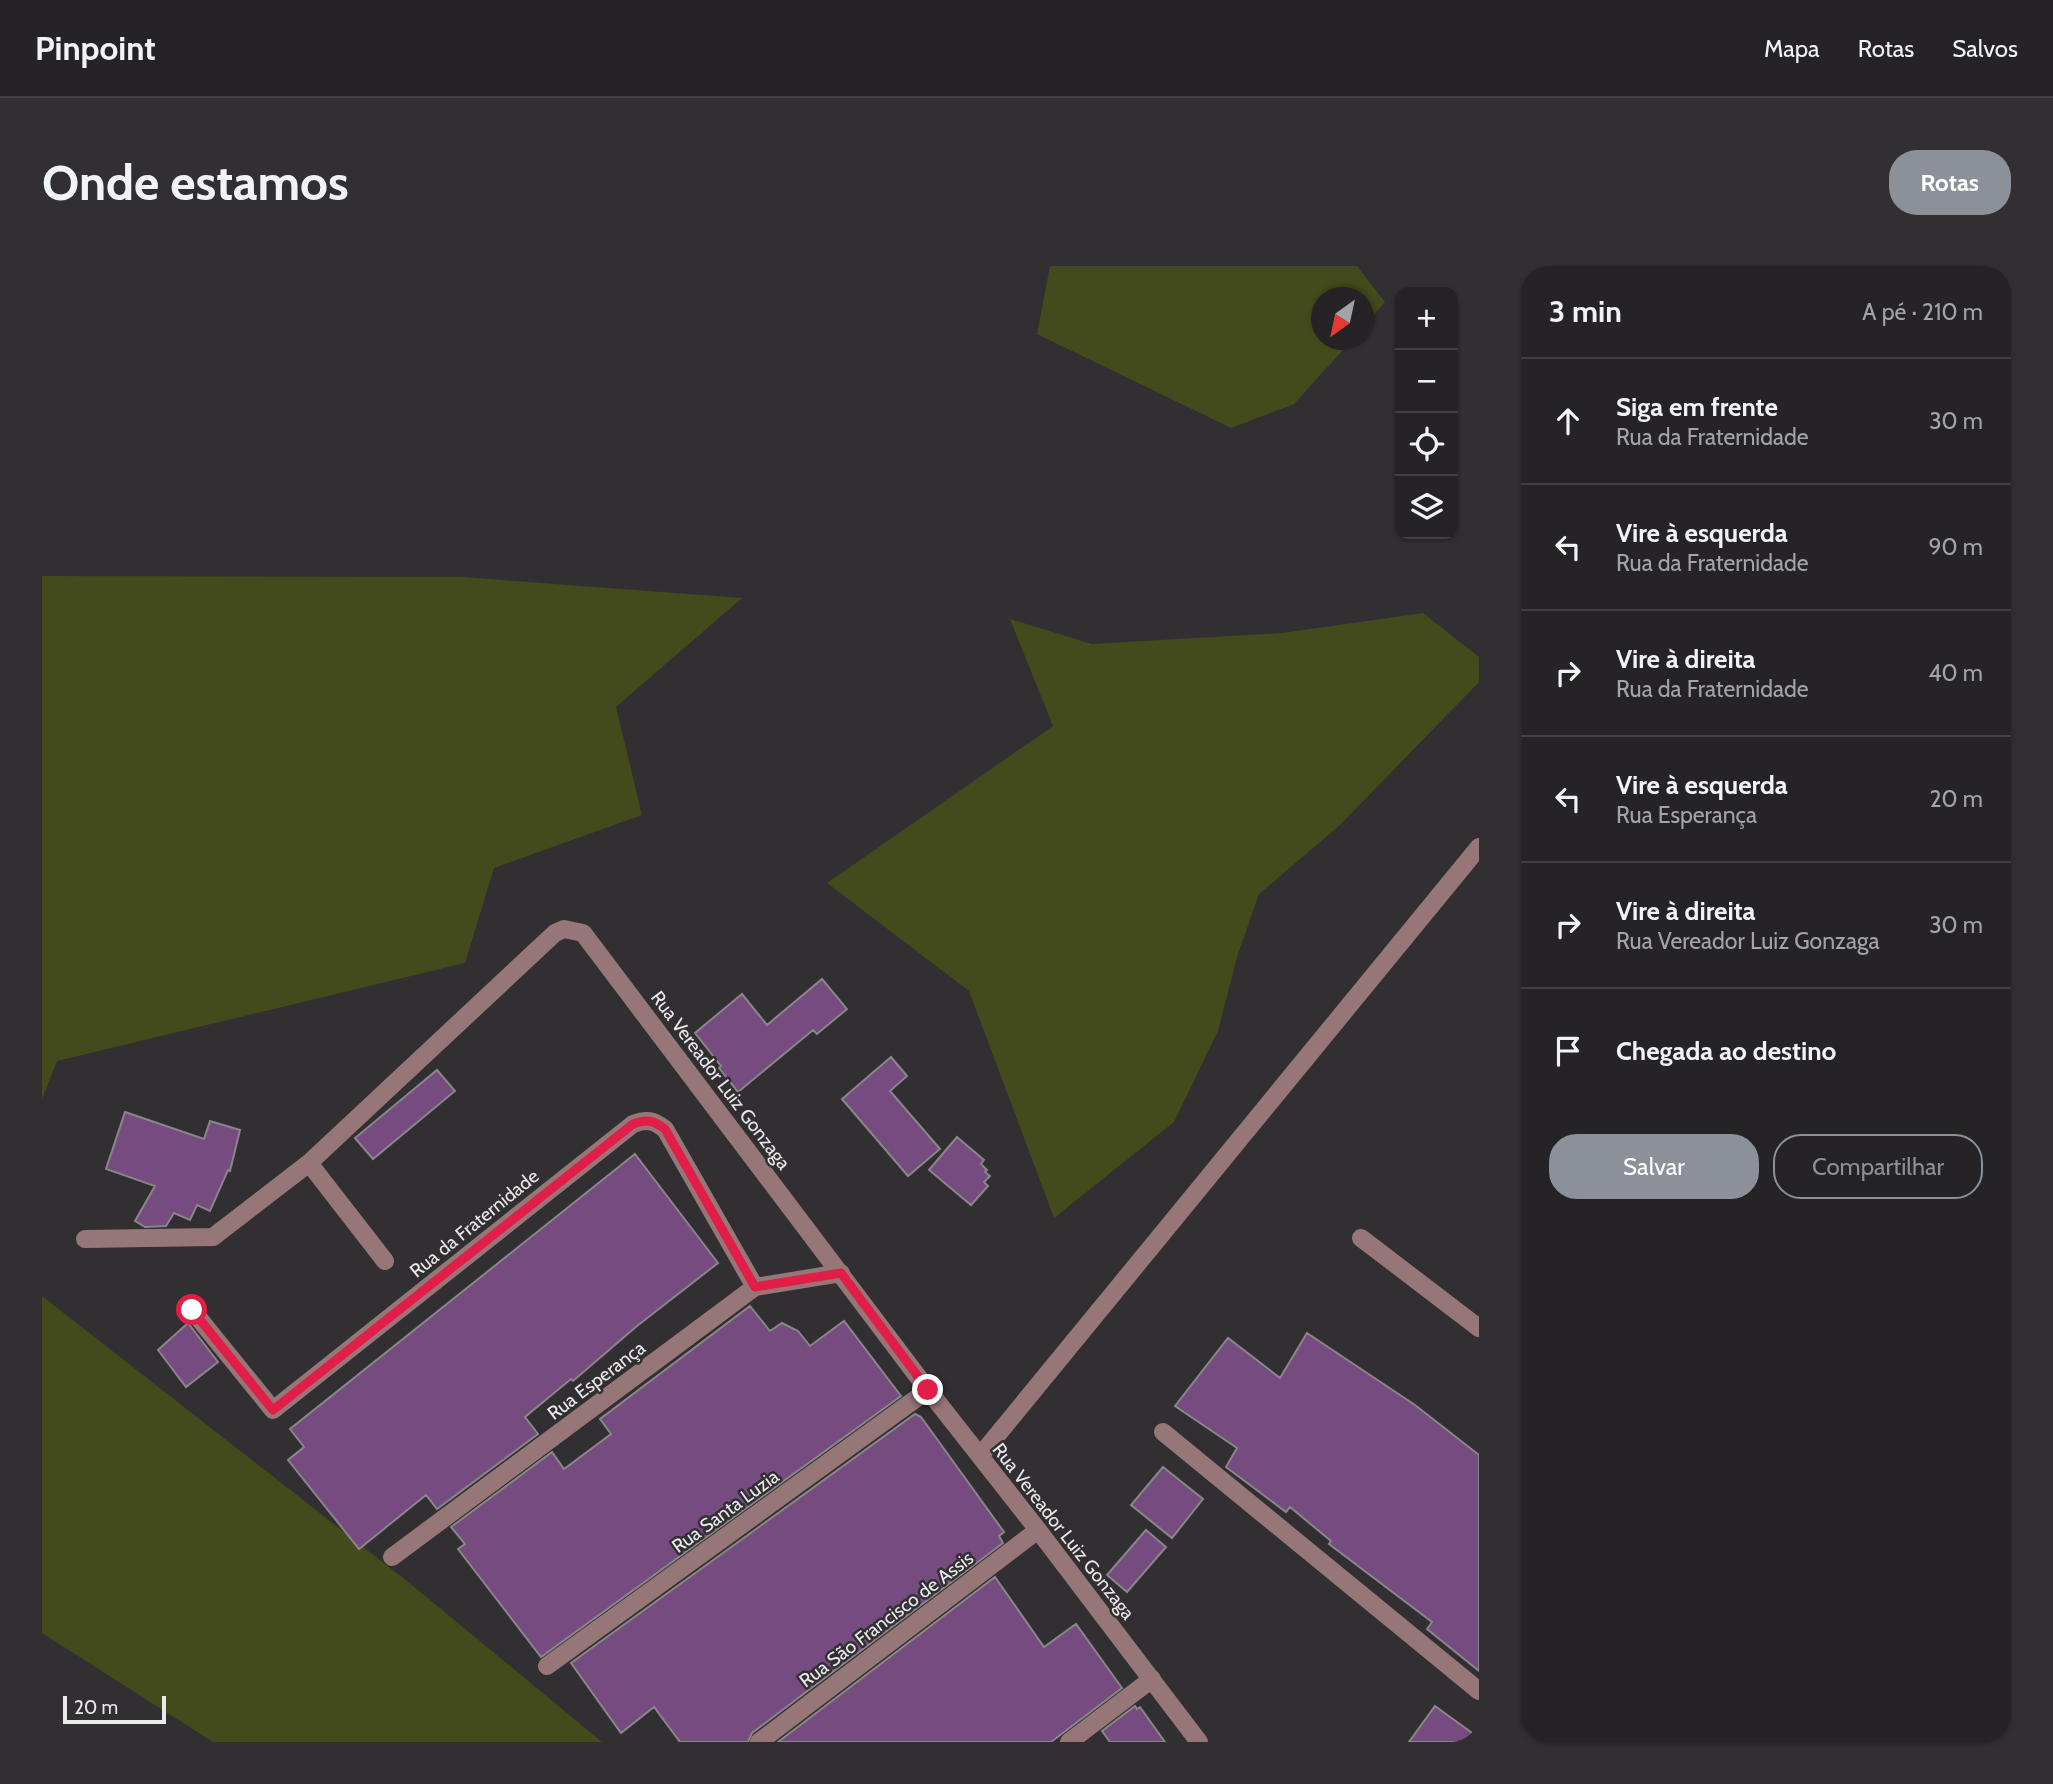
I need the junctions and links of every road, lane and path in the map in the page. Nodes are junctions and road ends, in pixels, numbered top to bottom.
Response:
1 (1479, 847) edge
2 (309, 1163) junction
3 (1361, 1238) dead end
4 (85, 1239) dead end
5 (385, 1262) dead end
6 (841, 1273) junction
7 (755, 1287) junction
8 (192, 1310) dead end
9 (1479, 1328) edge
10 (928, 1390) junction
11 (1163, 1432) dead end
12 (980, 1456) junction
13 (1038, 1530) junction
14 (391, 1558) dead end
15 (547, 1666) dead end
16 (1152, 1679) junction
17 (1479, 1691) edge
18 (759, 1742) edge
19 (1069, 1742) edge
20 (1199, 1742) edge

1 - 12 street
2 - 4 street, Rua Vereador Luiz Gonzaga
2 - 5 street
2 - 6 street, Rua Vereador Luiz Gonzaga
3 - 9 street
6 - 7 street, Rua Esperança
6 - 10 street, Rua Vereador Luiz Gonzaga
7 - 8 street, Rua da Fraternidade
7 - 14 street, Rua Esperança
10 - 12 street, Rua Vereador Luiz Gonzaga
10 - 15 street, Rua Santa Luzia
11 - 17 street
12 - 13 street, Rua Vereador Luiz Gonzaga
13 - 16 street, Rua Vereador Luiz Gonzaga
13 - 18 street, Rua São Francisco de Assis
16 - 19 street
16 - 20 street, Rua Vereador Luiz Gonzaga

